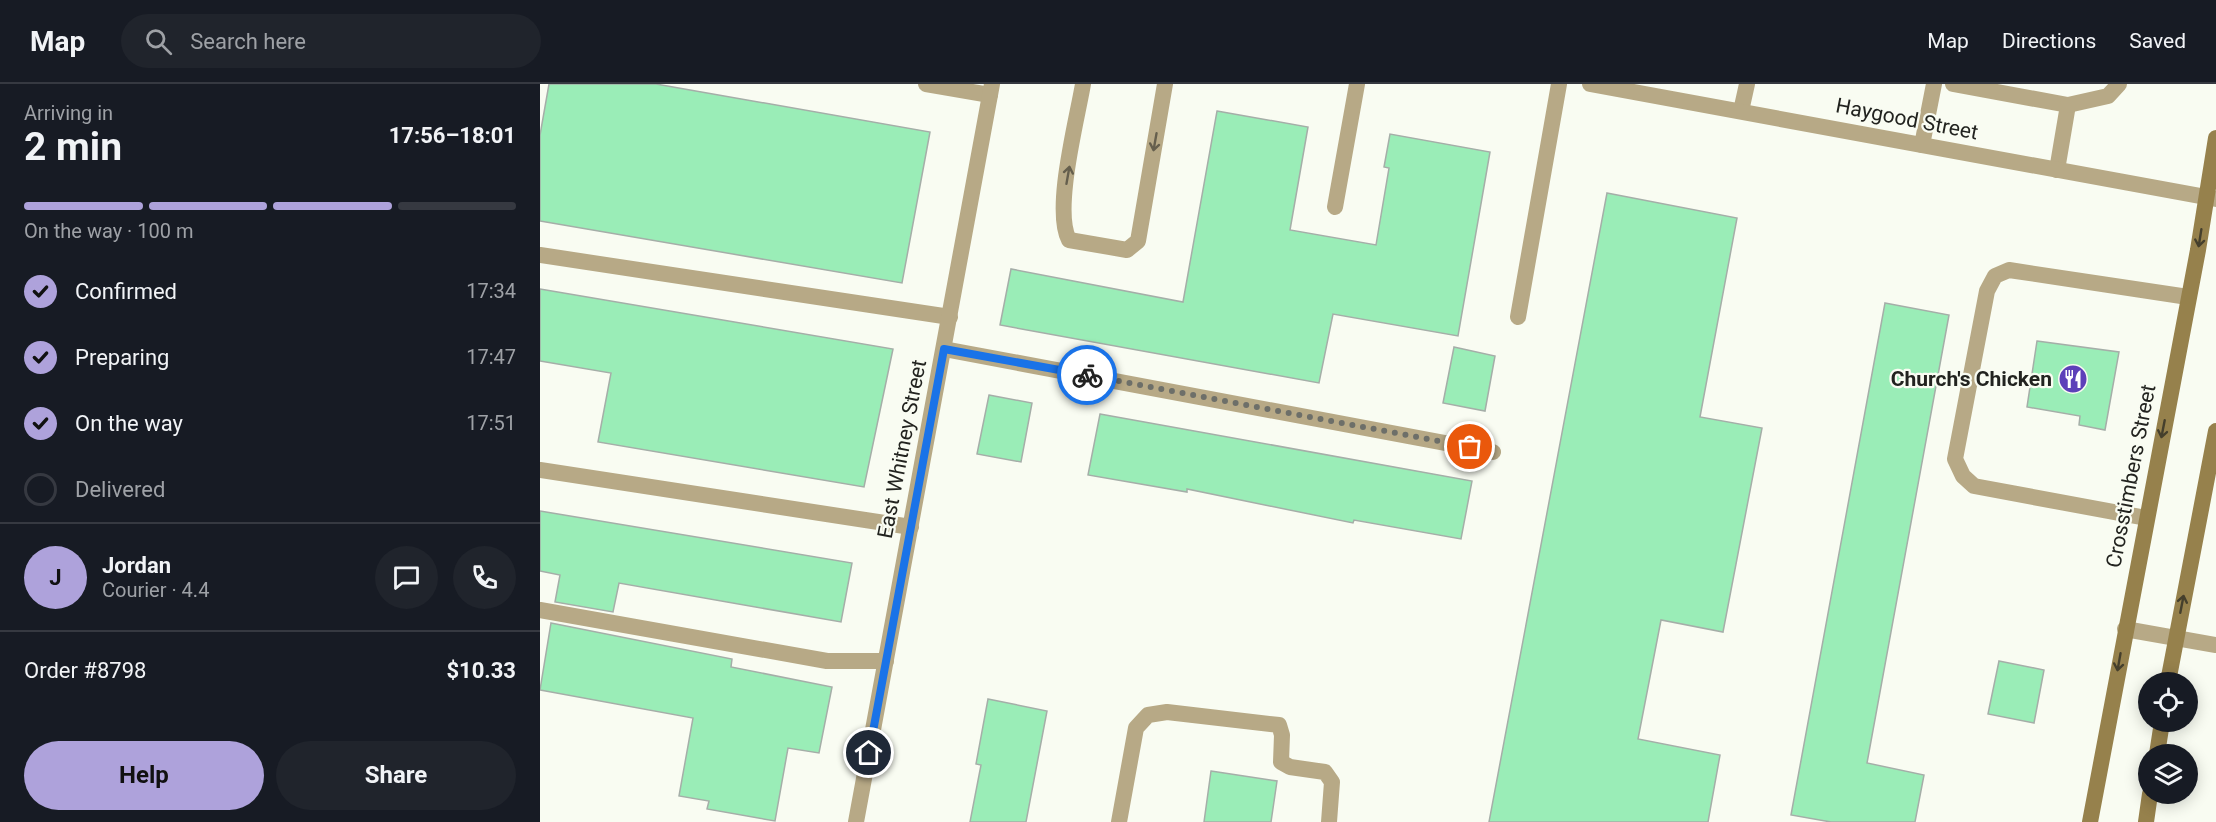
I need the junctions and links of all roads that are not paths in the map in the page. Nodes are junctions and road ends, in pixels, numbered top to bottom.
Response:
1 (926, 84) edge
2 (1083, 84) edge
3 (1164, 84) edge
4 (1357, 84) edge
5 (1559, 84) edge
6 (1590, 84) edge
7 (1747, 84) edge
8 (1934, 84) edge
9 (1953, 84) edge
10 (2119, 84) edge
11 (991, 89) edge
12 (2068, 105) junction
13 (1741, 111) junction
14 (2216, 138) edge
15 (1922, 145) junction
16 (2057, 170) junction
17 (2211, 198) edge
18 (1335, 207) dead end
19 (540, 255) edge
20 (2188, 297) junction
21 (950, 317) junction
22 (1518, 317) dead end
23 (944, 349) junction
24 (2216, 431) edge
25 (1493, 452) dead end
26 (540, 470) edge
27 (2146, 518) junction
28 (910, 527) junction
29 (540, 610) edge
30 (2125, 629) junction
31 (2176, 638) junction
32 (2216, 645) edge
33 (886, 661) junction
34 (2171, 672) edge
35 (2149, 804) edge
36 (856, 822) edge
37 (1119, 822) edge
38 (1329, 822) edge
39 (2090, 822) edge
40 (2146, 822) edge

1 - 11 street
3 -> 2 street
4 - 18 street
5 - 22 street
6 - 13 street, Haygood Street
7 - 13 street
8 - 15 street
9 - 12 street
10 - 12 street
11 - 21 street, East Whitney Street
12 - 16 street
13 - 15 street, Haygood Street
14 - 17 main road, Crosstimbers Street
15 - 16 street, Haygood Street
16 - 17 street, Haygood Street
17 -> 20 main road, Crosstimbers Street
19 - 21 street
20 -> 27 main road, Crosstimbers Street
20 - 27 street
21 - 23 street, East Whitney Street
23 - 25 street
23 - 28 street, East Whitney Street
31 -> 24 main road
26 - 28 street
27 - 30 main road, Crosstimbers Street
28 - 33 street, East Whitney Street
29 - 33 street
30 - 31 street
30 -> 39 main road, Crosstimbers Street
31 - 32 street
31 - 34 main road
33 - 36 street, East Whitney Street
35 - 40 main road
37 - 38 street

